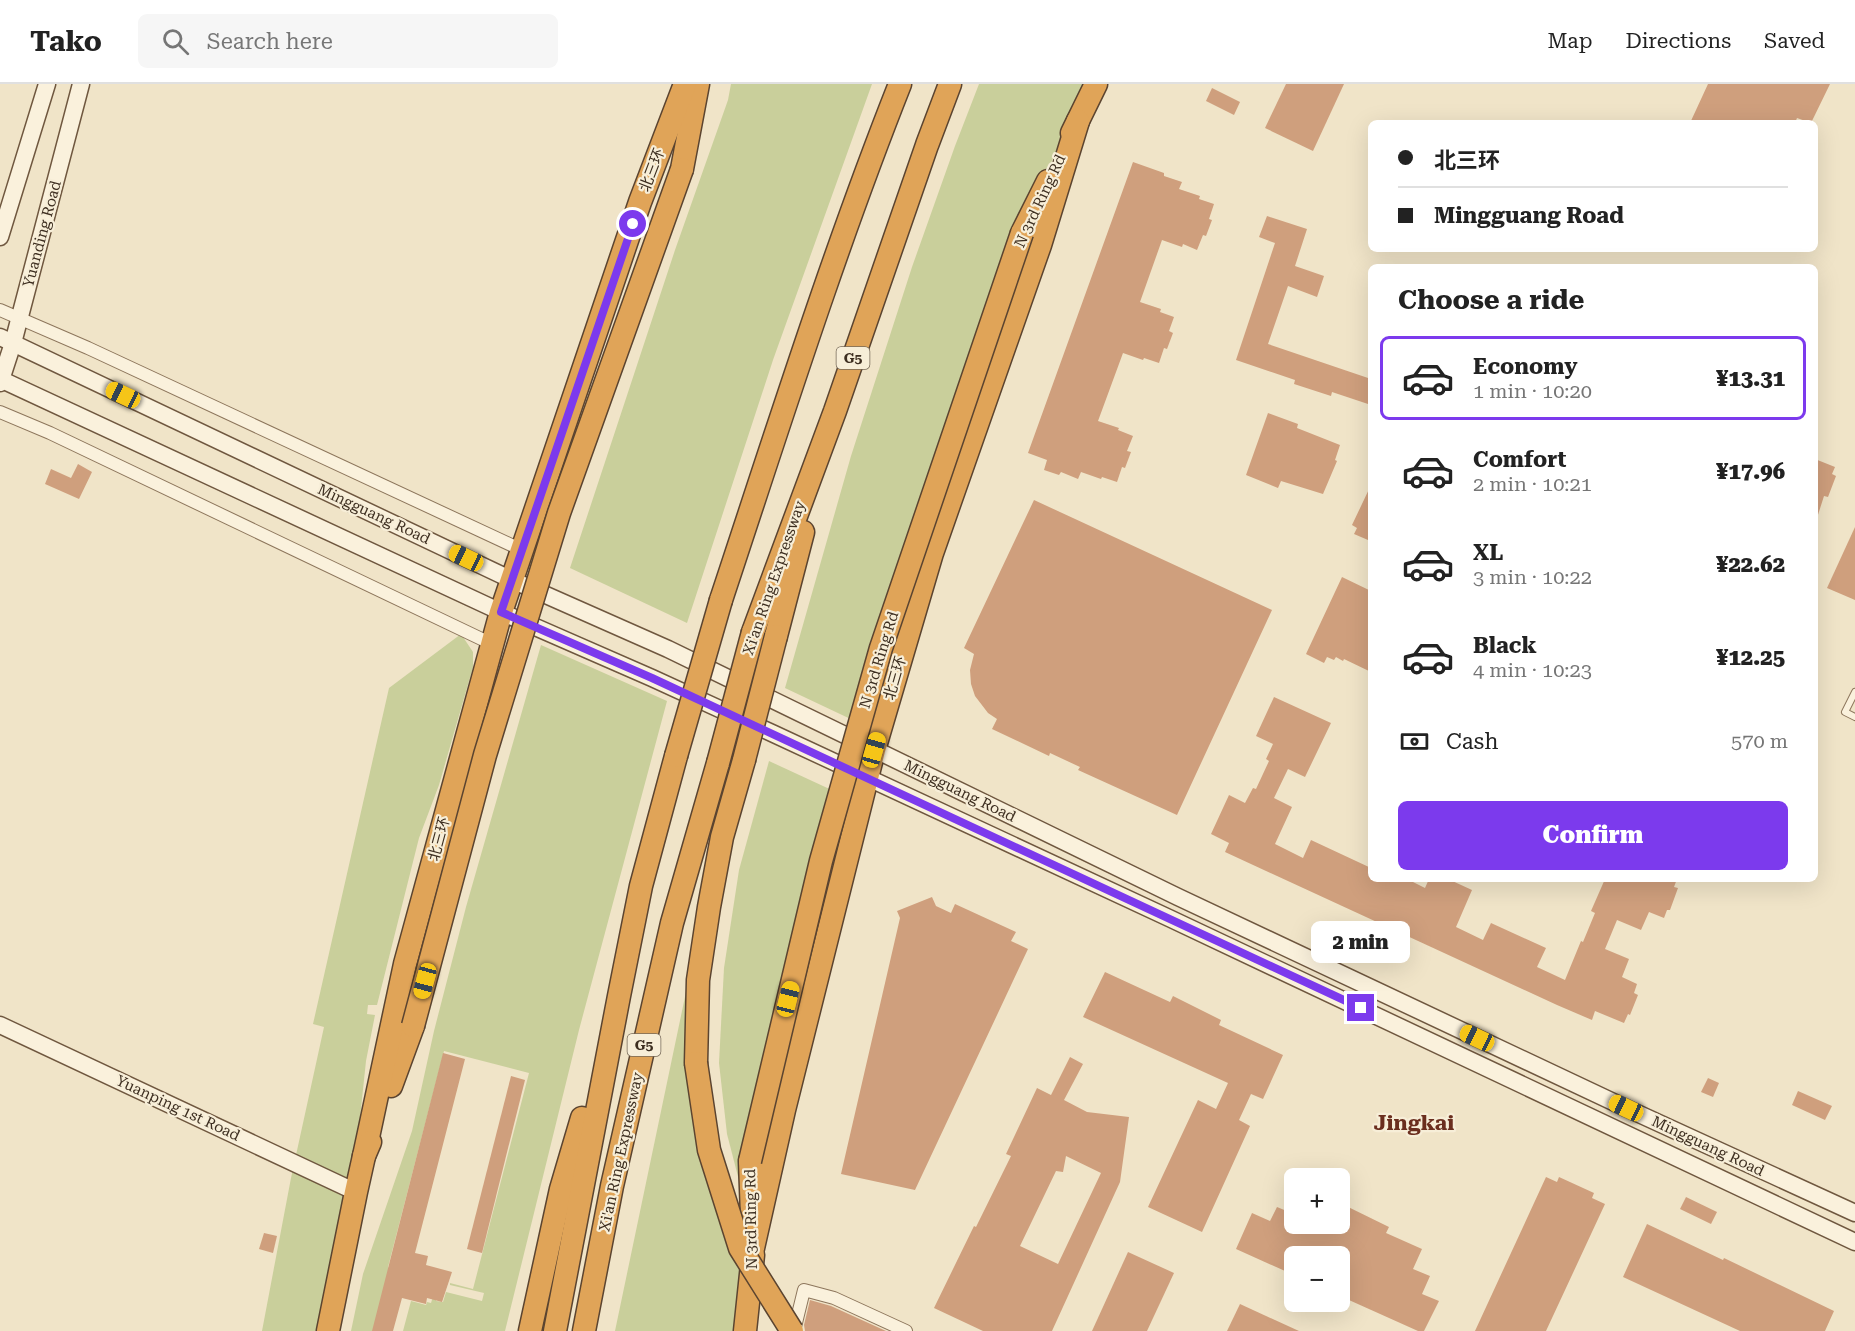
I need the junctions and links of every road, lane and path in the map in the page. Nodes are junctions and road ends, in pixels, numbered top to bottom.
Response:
1 (47, 84) edge
2 (81, 84) edge
3 (685, 84) edge
4 (698, 84) edge
5 (900, 84) edge
6 (950, 84) edge
7 (1096, 84) edge
8 (1078, 121) junction
9 (0, 237) edge
10 (0, 310) edge
11 (19, 318) junction
12 (6, 340) edge
13 (0, 381) edge
14 (835, 411) junction
15 (0, 412) edge
16 (522, 550) junction
17 (512, 580) junction
18 (501, 612) junction
19 (492, 644) junction
20 (1855, 692) edge
21 (1855, 717) edge
22 (874, 750) junction
23 (867, 778) junction
24 (618, 996) junction
25 (0, 1025) edge
26 (364, 1156) junction
27 (356, 1192) junction
28 (1855, 1213) edge
29 (1855, 1242) edge
30 (753, 1248) junction
31 (328, 1331) edge
32 (530, 1331) edge
33 (555, 1331) edge
34 (584, 1331) edge
35 (745, 1331) edge
36 (793, 1331) edge
37 (906, 1331) edge

1 - 9 main road
2 - 11 main road, Yuanding Road
3 - 16 highway, 北三环
4 - 26 highway, bridge
5 - 24 highway, Xi'an Ring Expressway / G5, bridge
6 - 14 highway, Xi'an Ring Expressway / G5
7 - 8 highway, N 3rd Ring Rd
8 - 22 highway, 北三环
8 - 30 highway, N 3rd Ring Rd, bridge
10 - 11 street
11 - 12 main road, Yuanding Road
11 - 16 street
12 - 13 main road, Yuanding Road
12 - 17 main road, Mingguang Road
13 - 18 main road, Mingguang Road
14 - 34 highway, Xi'an Ring Expressway / G5, bridge
14 - 36 highway, bridge
15 - 19 street
16 - 17 highway, 北三环
17 - 18 highway, 北三环
17 - 22 main road, Mingguang Road
18 - 19 highway, 北三环
18 - 23 main road, Mingguang Road
19 - 26 highway, 北三环
20 - 21 lane
22 - 23 highway, 北三环
22 - 28 main road, Mingguang Road
23 - 29 main road, Mingguang Road
23 - 30 highway, 北三环
24 - 32 highway
24 - 33 highway, Xi'an Ring Expressway / G5
25 - 27 main road, Yuanping 1st Road
26 - 27 highway
27 - 31 highway
30 - 35 highway, N 3rd Ring Rd
36 - 37 street

